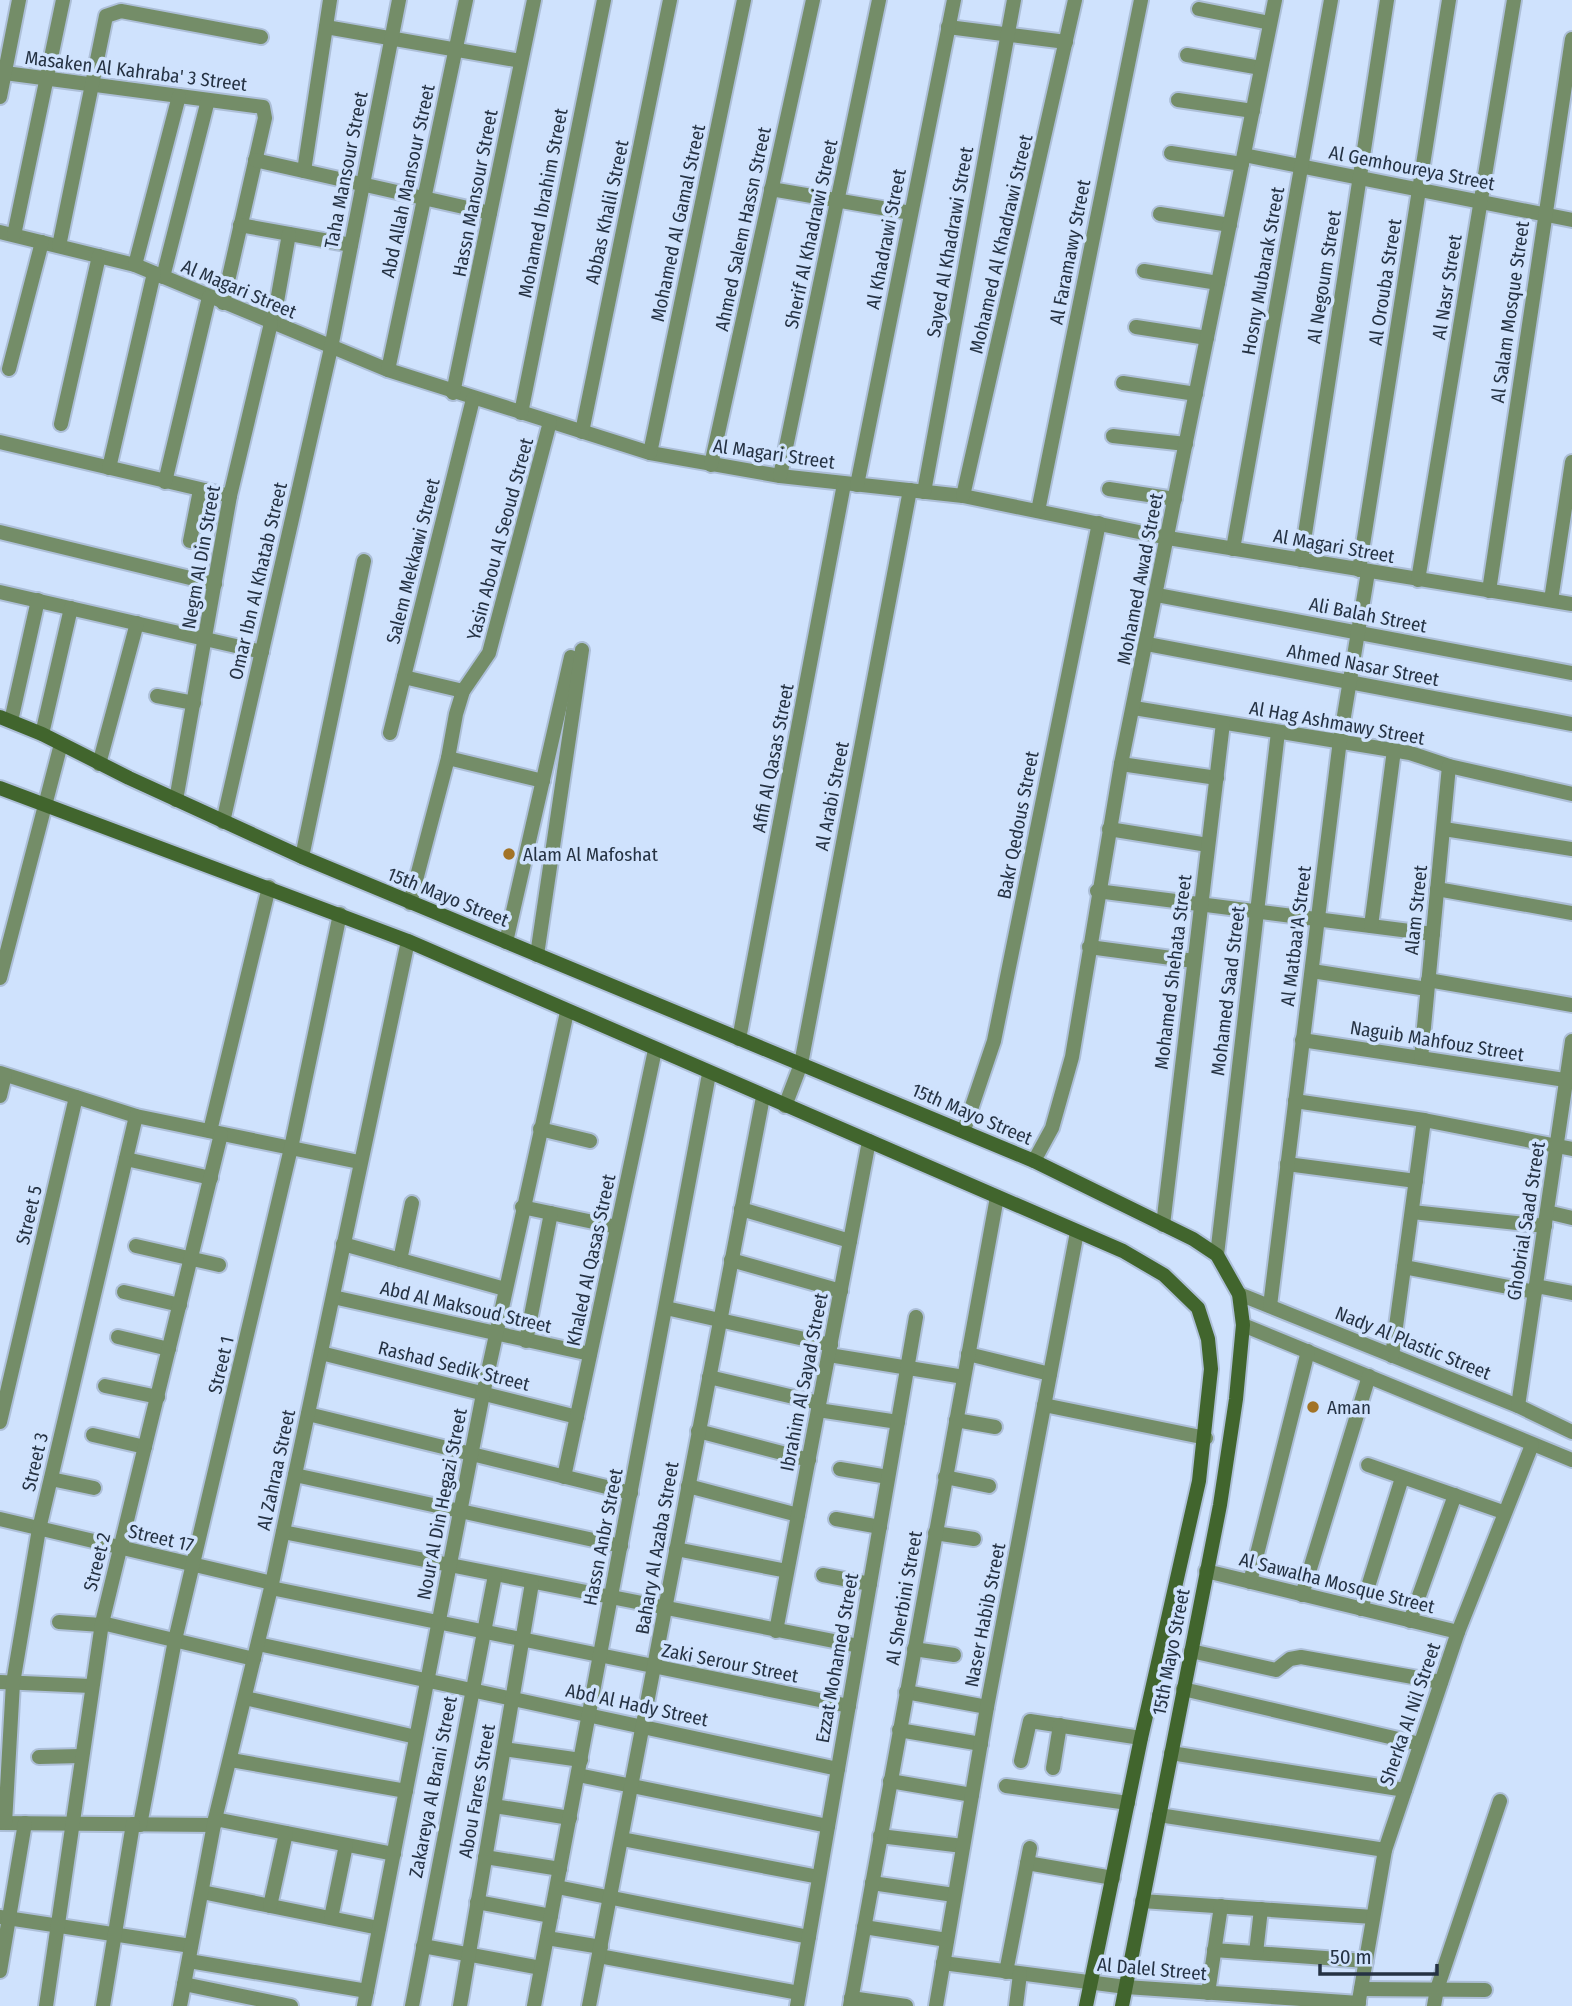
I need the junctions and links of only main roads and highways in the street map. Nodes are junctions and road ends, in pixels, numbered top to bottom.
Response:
1 (5, 719) edge
2 (0, 788) edge
3 (1086, 2006) edge
4 (1122, 2006) edge

1 - 4 main road, 15th Mayo Street
2 - 3 main road, 15th Mayo Street

